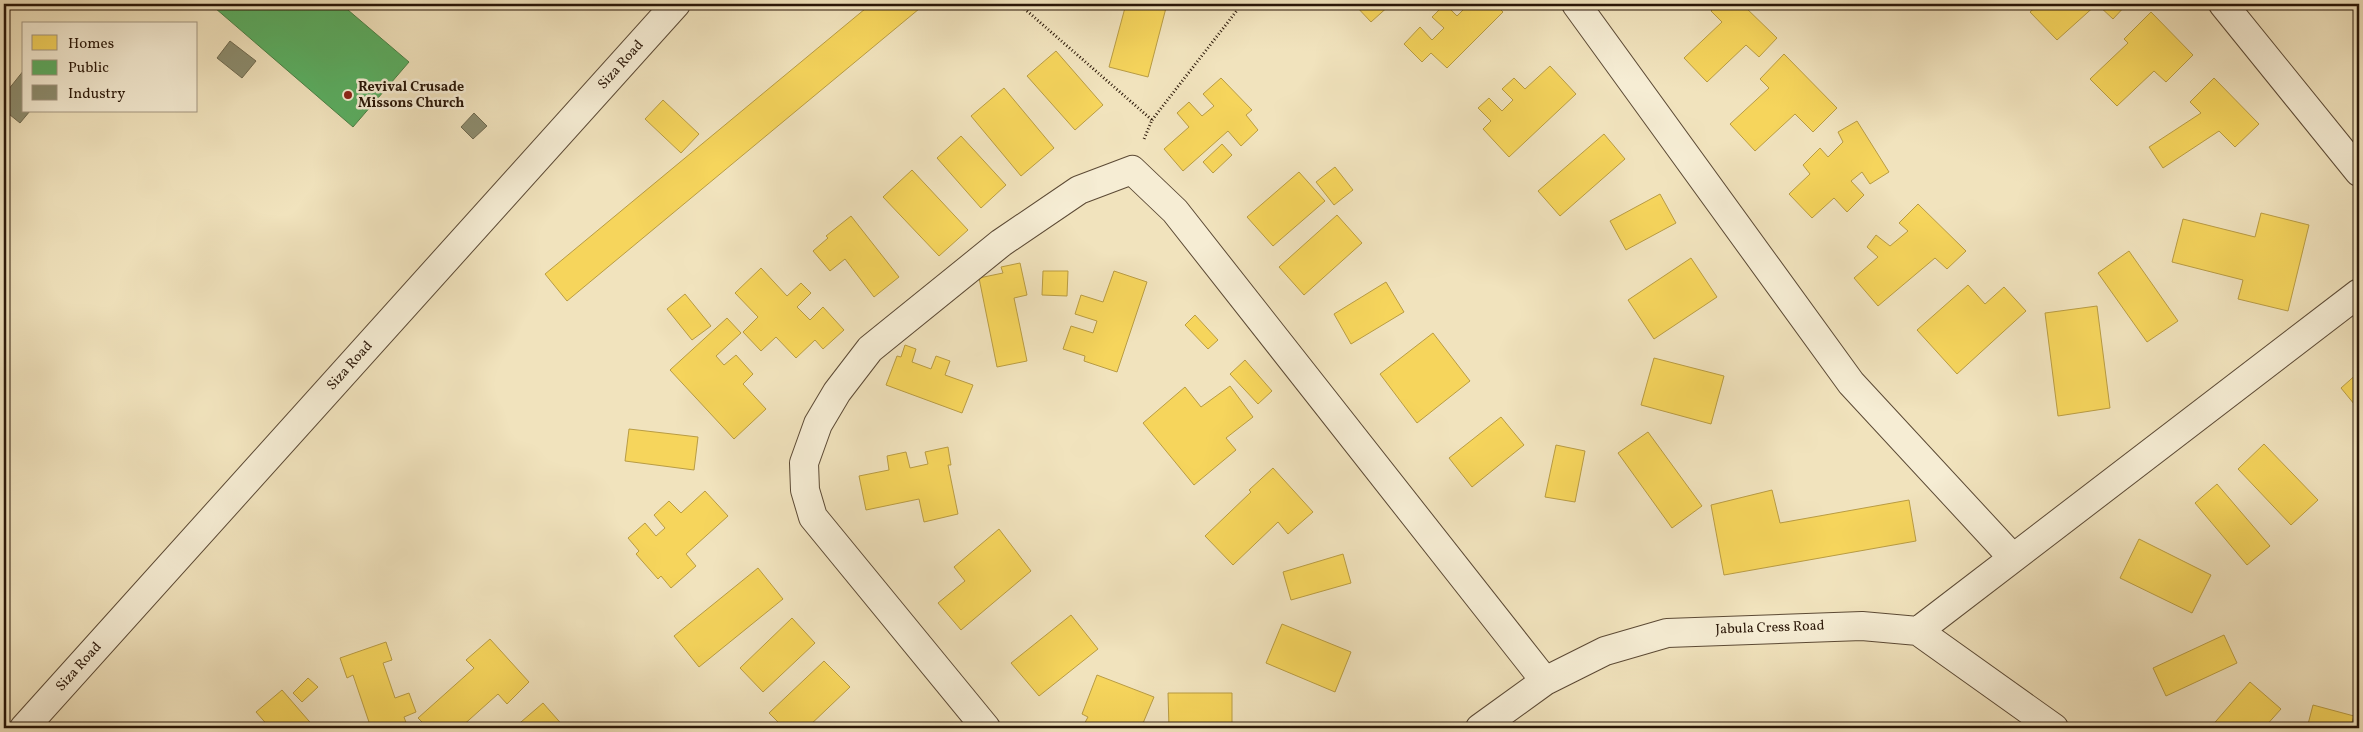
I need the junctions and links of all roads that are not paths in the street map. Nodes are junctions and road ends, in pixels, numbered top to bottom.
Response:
1 (676, 4) edge
2 (1576, 4) edge
3 (2223, 4) edge
4 (2359, 172) edge
5 (2359, 293) edge
6 (2012, 557) junction
7 (1918, 631) junction
8 (1544, 681) junction
9 (24, 728) edge
10 (986, 728) edge
11 (1480, 728) edge
12 (2054, 728) edge

1 - 9 street, Siza Road
2 - 6 street
3 - 4 street
5 - 6 street
6 - 7 street
7 - 8 street, Jabula Cress Road
7 - 12 street
8 - 10 street
8 - 11 street, Jabula Cress Road

